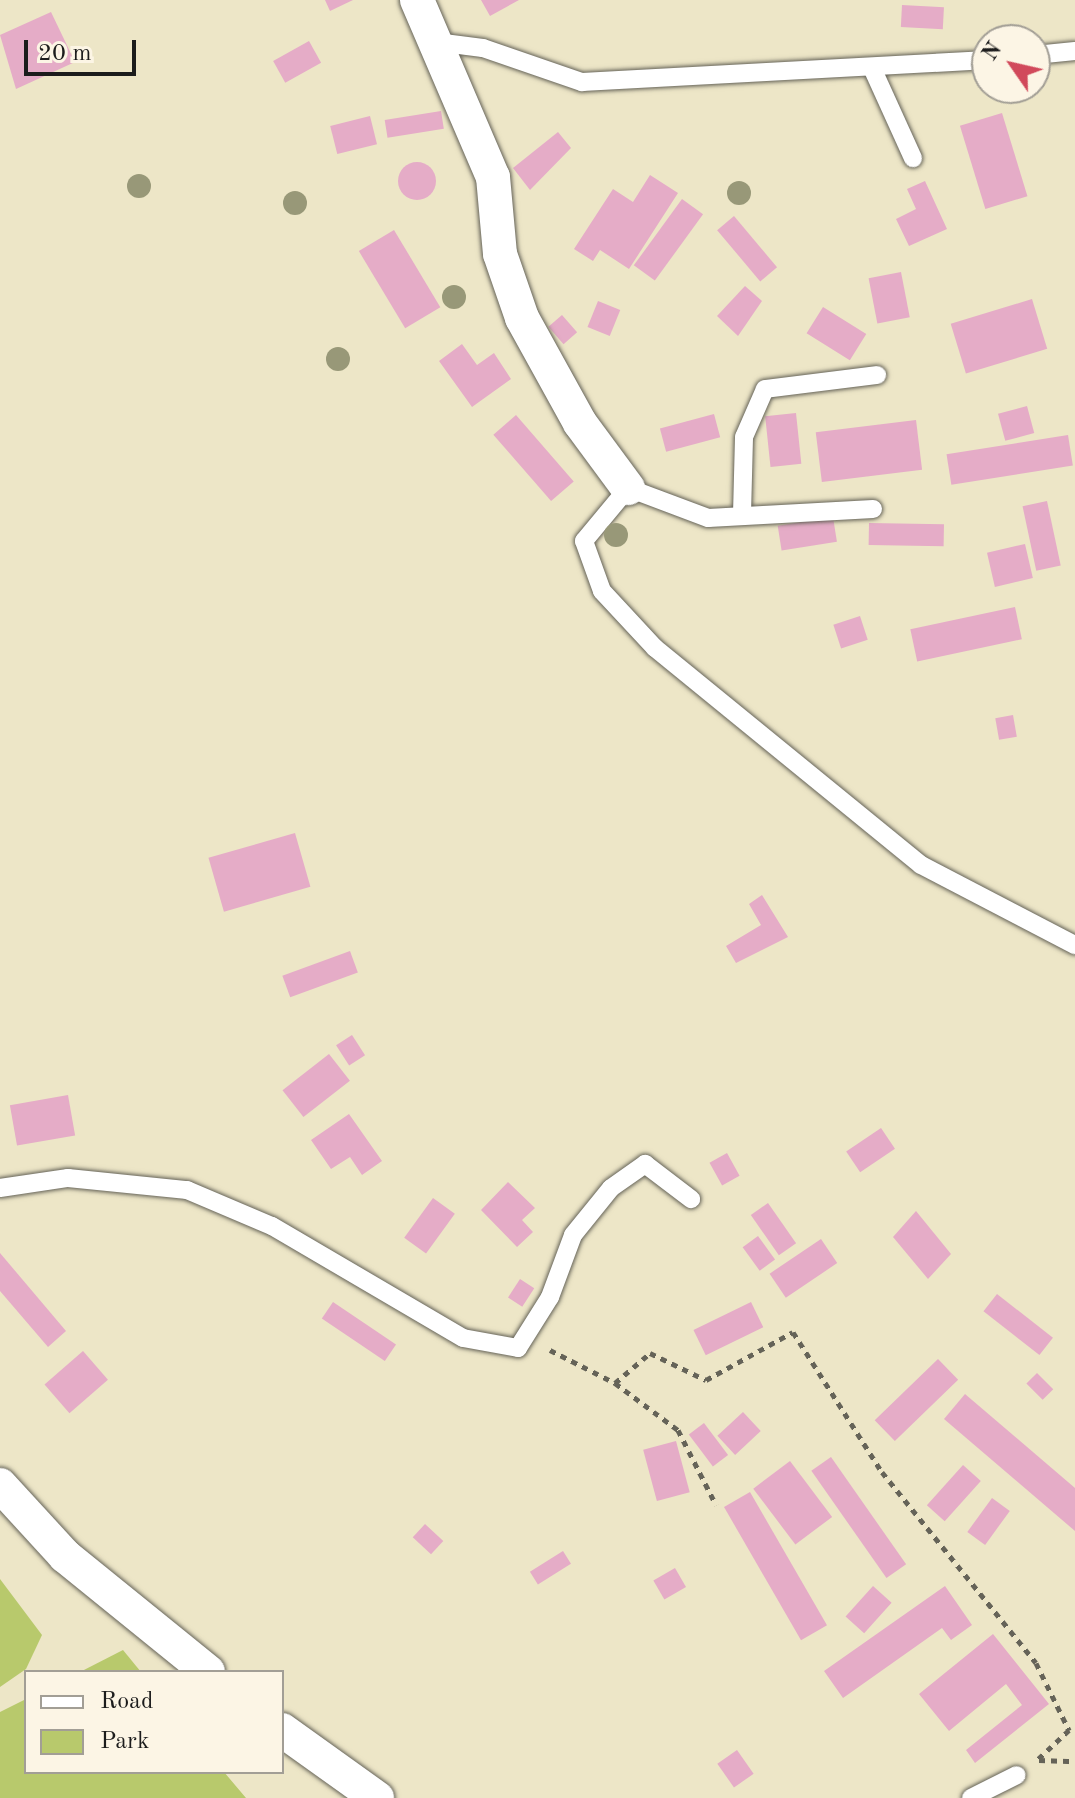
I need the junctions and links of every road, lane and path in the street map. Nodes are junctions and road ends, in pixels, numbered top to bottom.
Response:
1 (417, 0) edge
2 (436, 42) junction
3 (1075, 51) edge
4 (1051, 53) edge
5 (971, 61) edge
6 (873, 70) junction
7 (913, 158) dead end
8 (877, 375) dead end
9 (628, 488) junction
10 (873, 509) dead end
11 (742, 514) junction
12 (1075, 945) edge
13 (0, 1188) edge
14 (691, 1199) dead end
15 (524, 1337) junction
16 (615, 1383) junction
17 (0, 1485) edge
18 (716, 1505) dead end
19 (206, 1670) edge
20 (284, 1731) edge
21 (1038, 1760) junction
22 (1075, 1761) edge
23 (1017, 1775) joint
24 (377, 1798) edge
25 (971, 1798) edge

1 - 2 street
2 - 6 lane
2 - 9 street
3 - 4 lane
5 - 6 lane
6 - 7 lane
8 - 11 lane
9 - 11 lane
9 - 12 lane
10 - 11 lane
13 - 15 lane
14 - 15 lane
15 - 16 path
16 - 18 path
16 - 21 path
17 - 19 street
20 - 24 street
21 - 22 path
21 - 23 path
23 - 25 lane

